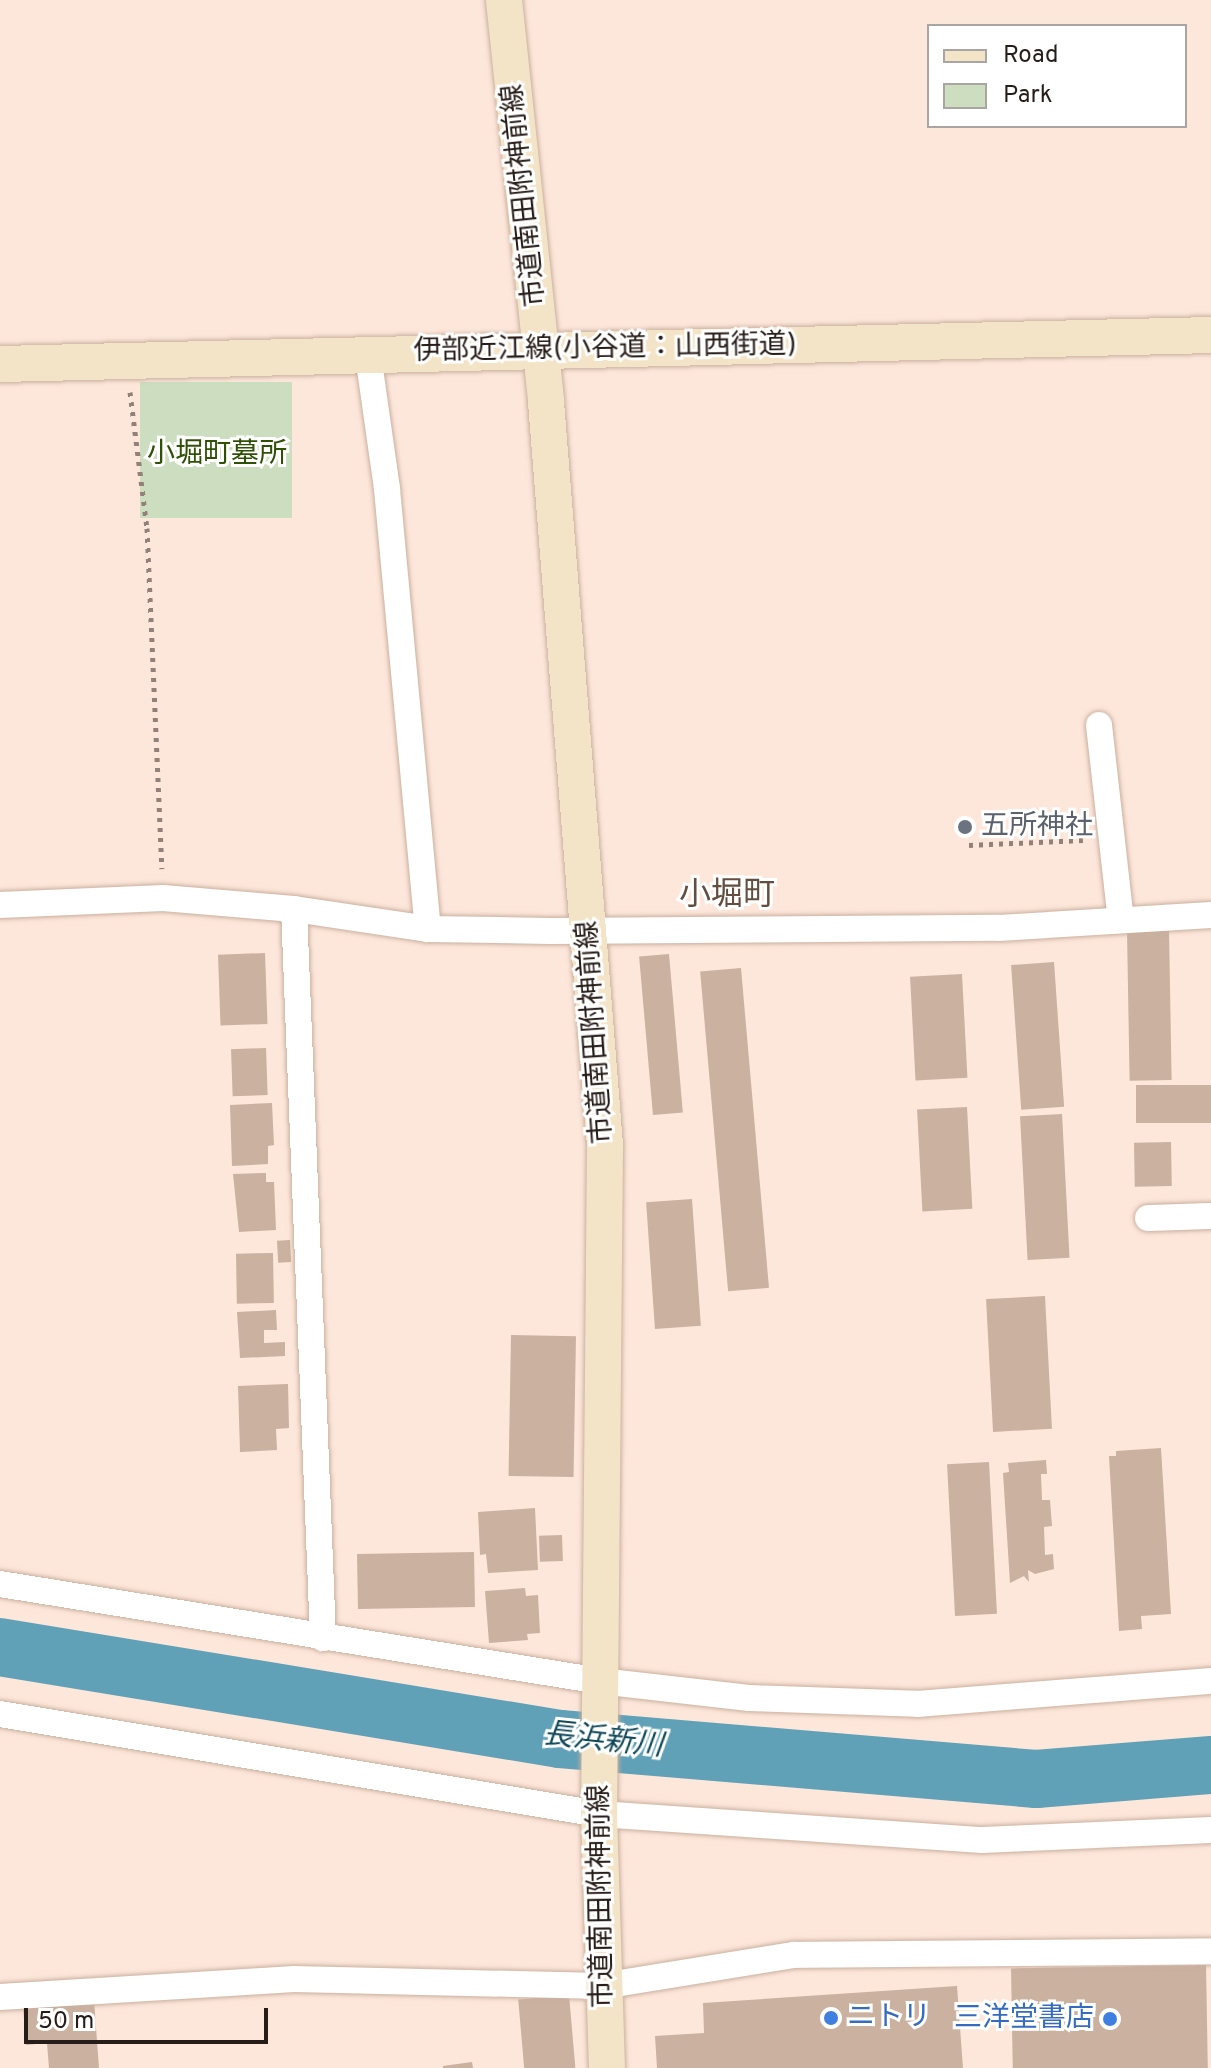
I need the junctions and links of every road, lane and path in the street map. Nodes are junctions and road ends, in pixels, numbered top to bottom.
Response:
1 (504, 0) edge
2 (1211, 335) edge
3 (541, 349) junction
4 (368, 355) junction
5 (126, 362) junction
6 (0, 364) edge
7 (1099, 725) dead end
8 (1112, 839) junction
9 (969, 845) dead end
10 (163, 898) junction
11 (0, 905) edge
12 (294, 909) junction
13 (1211, 915) edge
14 (1121, 920) junction
15 (428, 929) junction
16 (590, 931) junction
17 (1211, 1216) edge
18 (1148, 1218) dead end
19 (0, 1584) edge
20 (323, 1638) junction
21 (600, 1681) junction
22 (1211, 1681) edge
23 (0, 1714) edge
24 (599, 1814) junction
25 (1211, 1830) edge
26 (1211, 1951) edge
27 (602, 1986) junction
28 (0, 1997) edge
29 (607, 2068) edge

1 - 3 street, 市道南田附神前線
2 - 3 street, 伊部近江線(小谷道：山西街道)
3 - 4 street, 伊部近江線(小谷道：山西街道)
3 - 16 street, 市道南田附神前線
4 - 5 street, 伊部近江線(小谷道：山西街道)
4 - 15 street
5 - 6 street, 伊部近江線(小谷道：山西街道)
5 - 10 path
7 - 8 street
8 - 9 path
8 - 14 street
10 - 11 street
10 - 12 street
12 - 15 street
12 - 20 street
13 - 14 street
14 - 16 street
15 - 16 street
16 - 21 street, 市道南田附神前線
17 - 18 street
19 - 20 street
20 - 21 street
21 - 22 street
21 - 24 street, 市道南田附神前線
23 - 24 street
24 - 25 street
24 - 27 street, 市道南田附神前線
26 - 27 street
27 - 28 street
27 - 29 street, 市道南田附神前線

